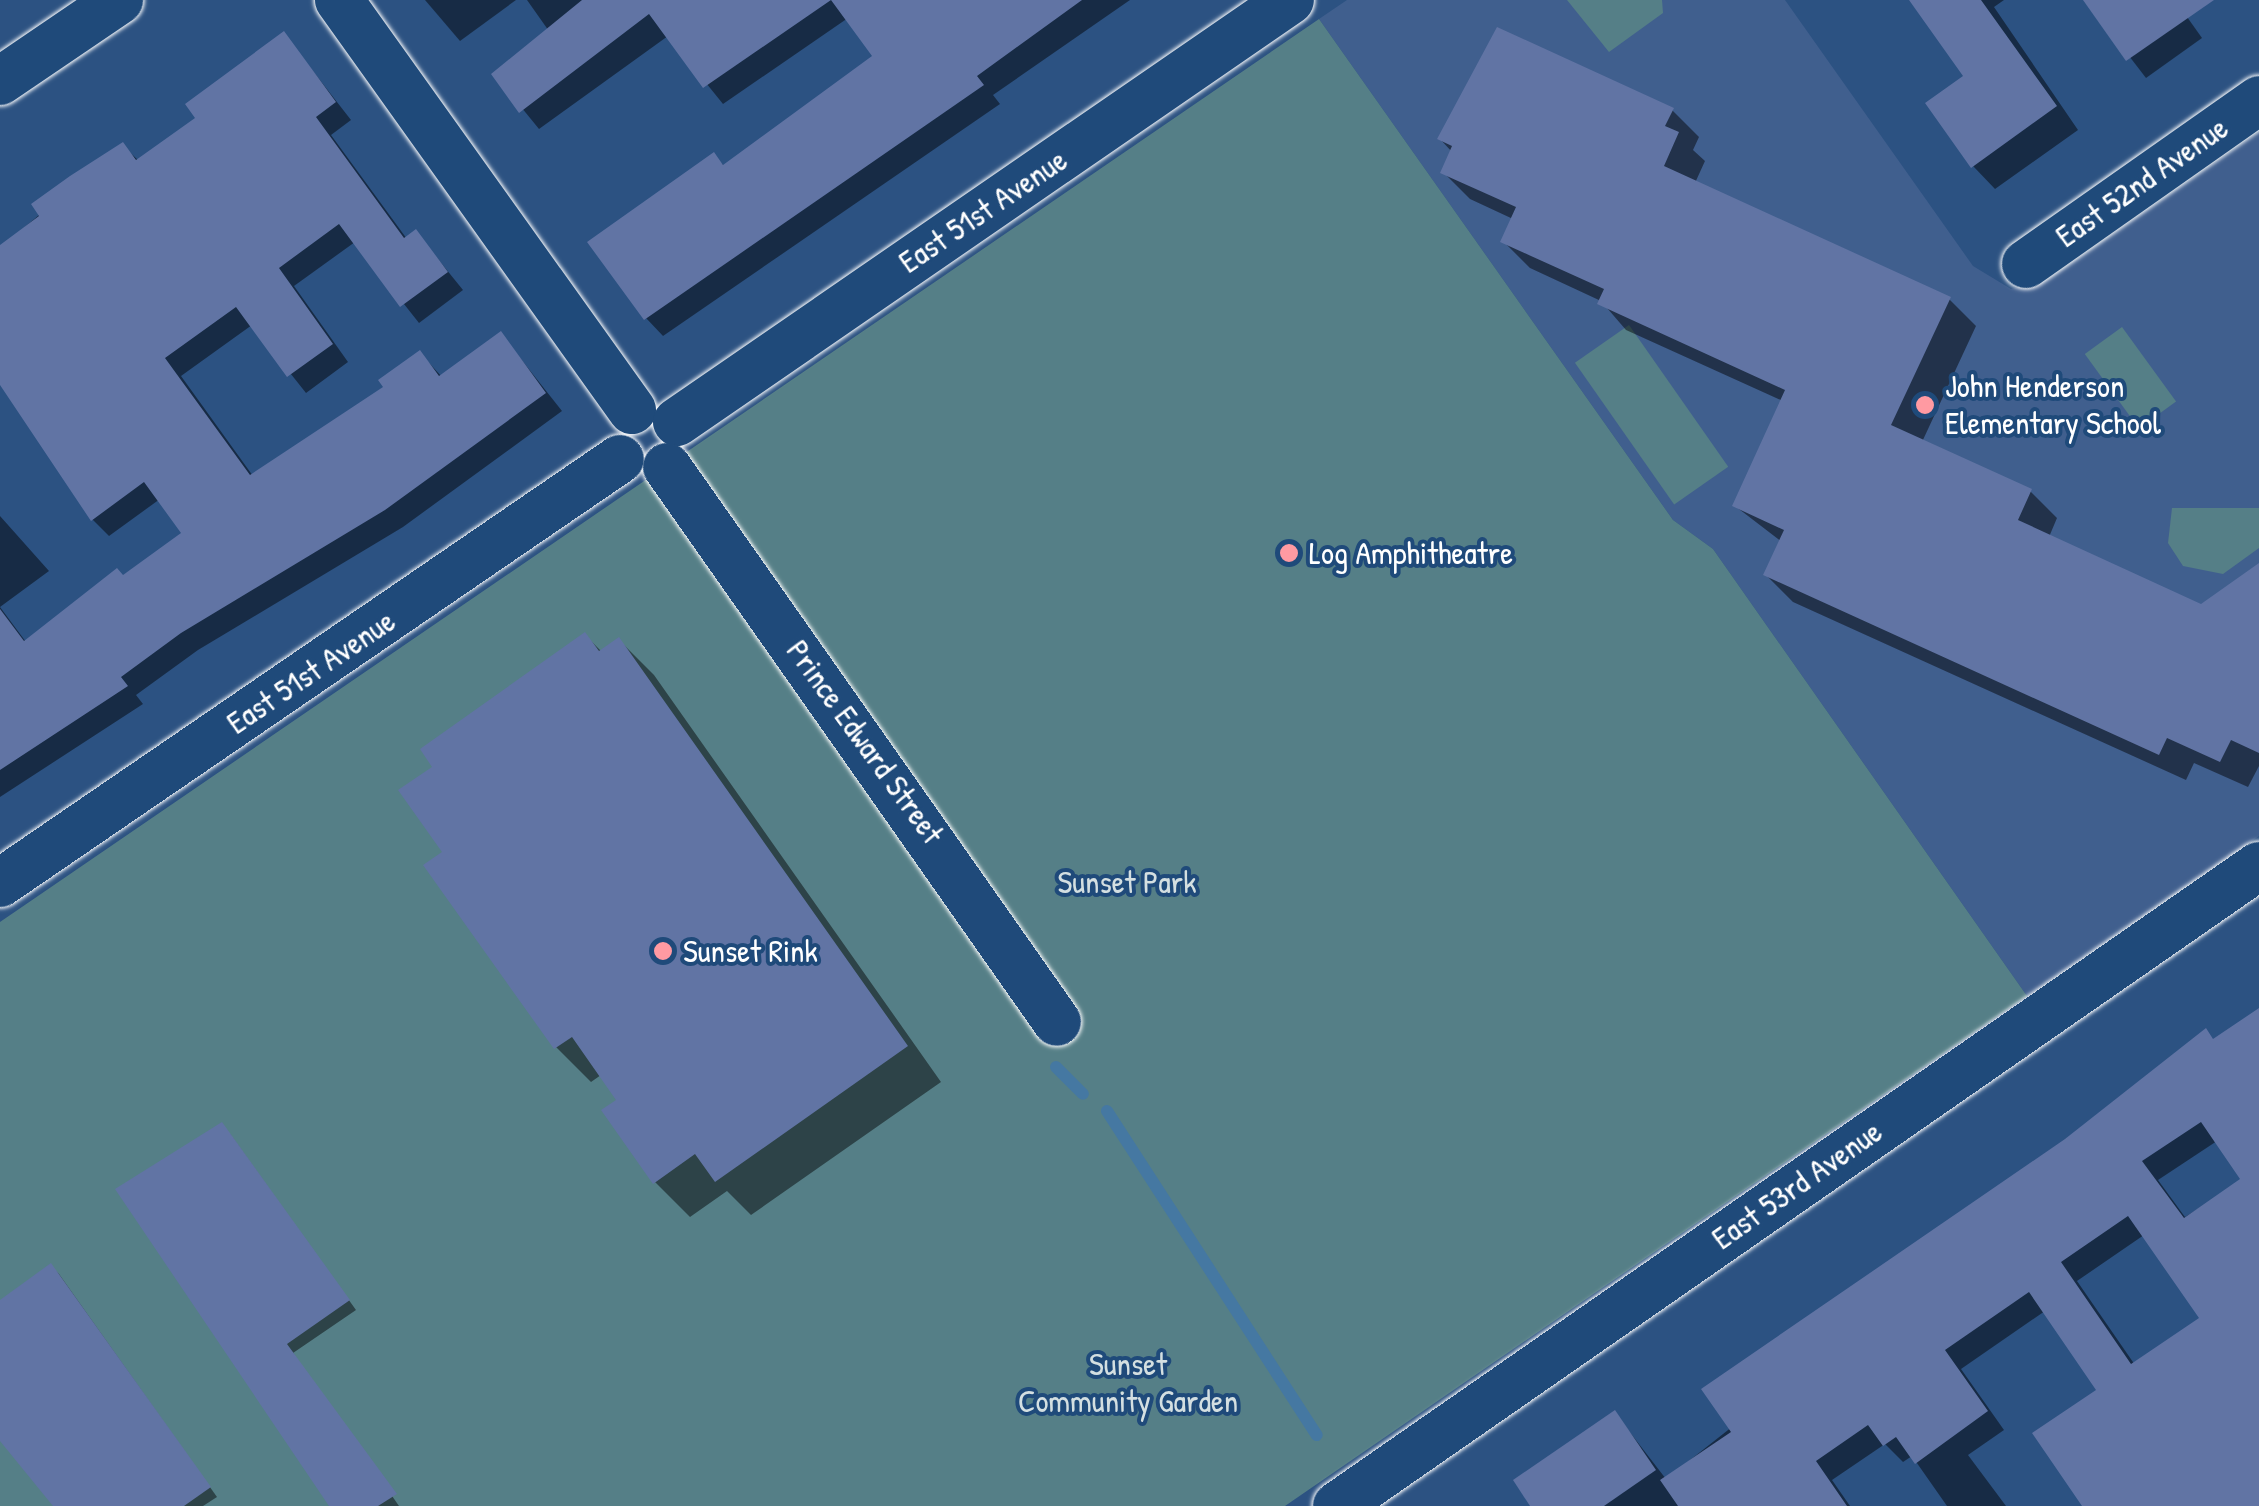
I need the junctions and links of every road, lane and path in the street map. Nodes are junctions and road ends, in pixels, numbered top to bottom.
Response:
1 (119, 0) edge
2 (339, 0) edge
3 (1290, 0) edge
4 (0, 82) edge
5 (2259, 100) edge
6 (2026, 264) dead end
7 (658, 433) junction
8 (2259, 866) edge
9 (0, 883) edge
10 (1058, 1022) dead end
11 (1393, 1490) edge
12 (1337, 1506) edge

1 - 4 street
2 - 7 street, Prince Edward Street
3 - 7 street, East 51st Avenue
5 - 6 street, East 52nd Avenue
7 - 9 street, East 51st Avenue
7 - 10 street, Prince Edward Street
8 - 11 street, East 53rd Avenue
11 - 12 street, East 53rd Avenue

